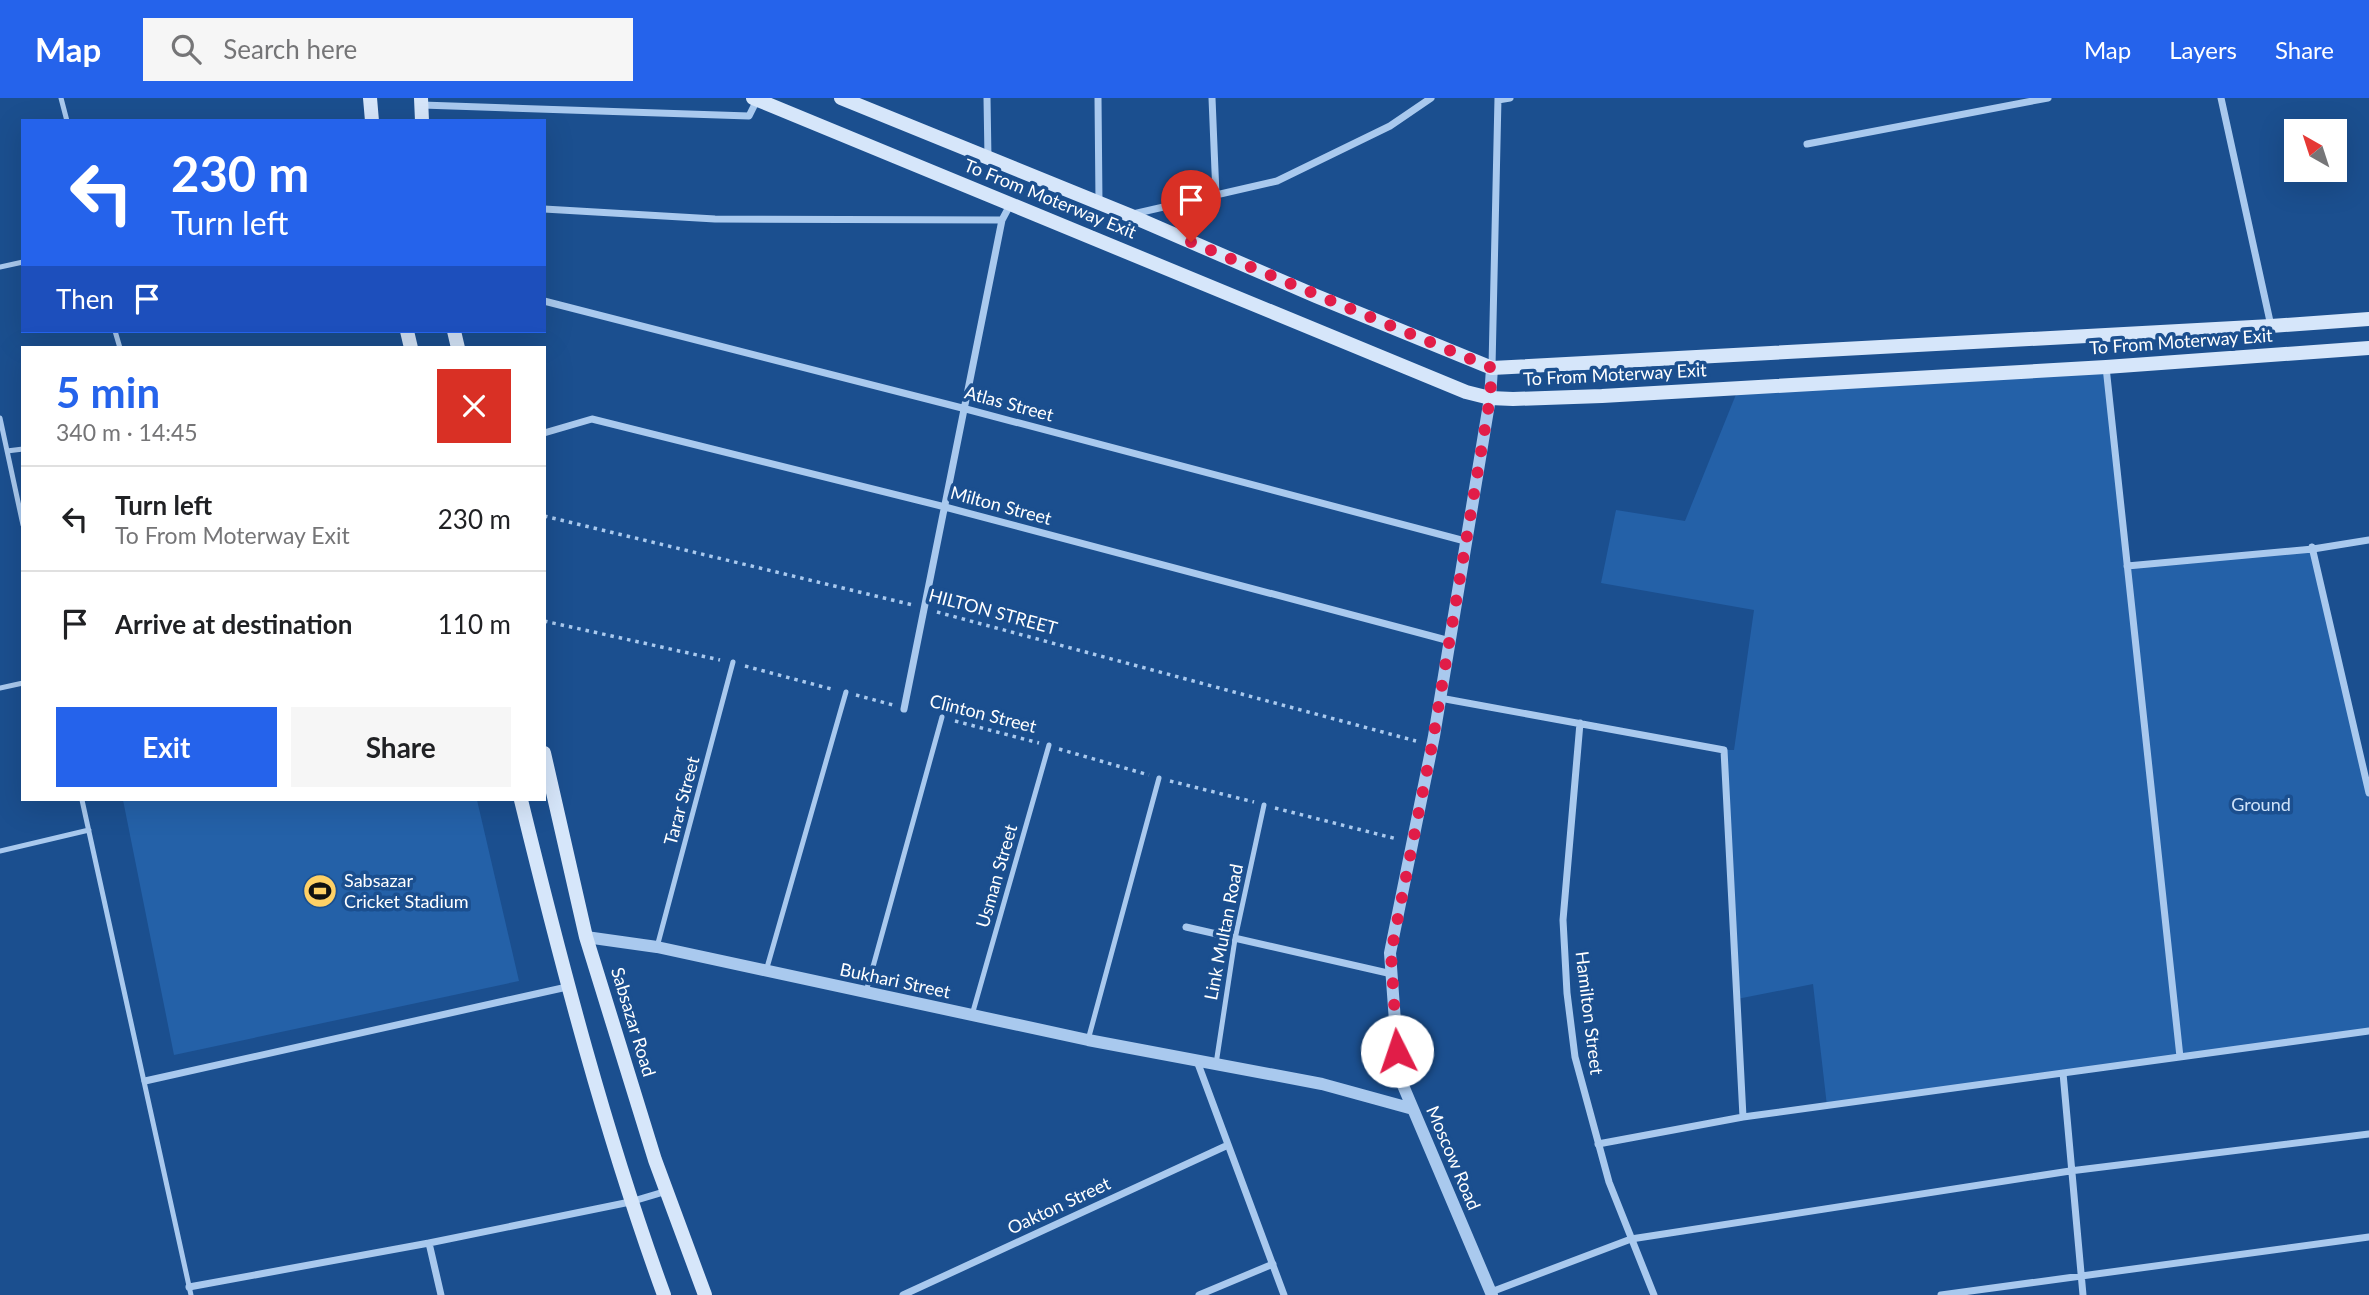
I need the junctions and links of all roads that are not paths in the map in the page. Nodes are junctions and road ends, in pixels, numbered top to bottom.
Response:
1 (61, 98) edge
2 (370, 98) edge
3 (841, 98) edge
4 (987, 98) edge
5 (1098, 98) edge
6 (1212, 98) edge
7 (1431, 98) edge
8 (1510, 98) edge
9 (2048, 98) edge
10 (2221, 98) edge
11 (755, 99) edge
12 (1498, 99) edge
13 (421, 102) edge
14 (871, 104) edge
15 (66, 119) edge
16 (372, 119) edge
17 (1807, 144) dead end
18 (988, 158) junction
19 (1216, 195) junction
20 (1099, 203) junction
21 (1010, 205) junction
22 (546, 209) edge
23 (1129, 215) junction
24 (1002, 220) junction
25 (21, 262) edge
26 (0, 267) edge
27 (546, 302) edge
28 (2369, 319) edge
29 (2271, 326) junction
30 (2369, 348) edge
31 (2106, 367) junction
32 (1492, 368) junction
33 (1490, 398) junction
34 (966, 409) junction
35 (0, 418) edge
36 (546, 432) edge
37 (21, 449) edge
38 (7, 451) junction
39 (945, 508) junction
40 (21, 516) edge
41 (2369, 540) edge
42 (1465, 541) junction
43 (2313, 548) junction
44 (2127, 566) junction
45 (1450, 641) junction
46 (733, 663) road end
47 (21, 683) edge
48 (0, 688) edge
49 (846, 692) road end
50 (1440, 698) junction
51 (904, 709) road end
52 (942, 717) road end
53 (1580, 723) junction
54 (1049, 745) road end
55 (546, 762) edge
56 (1159, 778) road end
57 (2369, 793) edge
58 (82, 801) edge
59 (521, 801) edge
60 (1264, 805) road end
61 (89, 830) junction
62 (0, 851) edge
63 (1186, 927) dead end
64 (586, 937) junction
65 (1235, 939) junction
66 (657, 947) junction
67 (766, 971) junction
68 (1392, 974) junction
69 (567, 987) junction
70 (866, 992) junction
71 (972, 1015) junction
72 (2369, 1031) edge
73 (1088, 1040) junction
74 (2180, 1057) junction
75 (1196, 1060) junction
76 (1216, 1064) junction
77 (2063, 1073) junction
78 (145, 1082) junction
79 (1413, 1109) junction
80 (1743, 1117) junction
81 (2369, 1134) edge
82 (1598, 1144) junction
83 (1228, 1145) junction
84 (2070, 1171) junction
85 (667, 1191) junction
86 (630, 1202) junction
87 (2369, 1237) edge
88 (1631, 1240) junction
89 (429, 1243) junction
90 (1273, 1264) junction
91 (2081, 1275) junction
92 (925, 1286) junction
93 (190, 1291) edge
94 (1491, 1293) edge
95 (441, 1295) edge
96 (664, 1295) edge
97 (705, 1295) edge
98 (904, 1295) edge
99 (928, 1295) edge
100 (1199, 1295) edge
101 (1284, 1295) edge
102 (1654, 1295) edge
103 (1941, 1295) edge
104 (2083, 1295) edge

1 - 15 lane
2 - 16 main road
3 - 14 main road, To From Moterway Exit
4 - 18 street
5 - 20 street
6 - 19 street
7 - 19 street
8 - 12 street
9 - 17 street
10 - 29 street
11 - 13 street
11 - 21 main road, To From Moterway Exit
12 - 32 street
14 - 18 main road, To From Moterway Exit
18 - 20 main road, To From Moterway Exit
19 - 23 street
20 - 23 main road, To From Moterway Exit
21 - 24 street
21 - 33 main road, To From Moterway Exit
22 - 24 street
23 - 32 main road, To From Moterway Exit
24 - 34 street
25 - 26 lane
27 - 34 street, Atlas Street
28 - 29 main road, To From Moterway Exit
29 - 32 main road, To From Moterway Exit
30 - 31 main road, To From Moterway Exit
31 - 33 main road, To From Moterway Exit
31 - 44 street
32 - 33 street, Moscow Road
33 - 42 street, Moscow Road
34 - 39 street
34 - 42 street, Atlas Street
35 - 38 lane
36 - 39 street, Milton Street
37 - 38 lane
38 - 40 lane
39 - 45 street, Milton Street
39 - 51 street
41 - 43 street
42 - 45 street, Moscow Road
43 - 44 street
43 - 57 street
44 - 74 street
45 - 50 street, Moscow Road
46 - 66 lane, Tarar Street
47 - 48 lane
49 - 67 lane
50 - 53 street
50 - 68 street, Moscow Road
52 - 70 lane
53 - 80 street
53 - 82 street, Hamilton Street
54 - 71 lane, Usman Street
55 - 64 main road, Sabsazar Road
56 - 73 lane
58 - 61 lane
59 - 69 main road
60 - 65 lane, Link Multan Road
61 - 62 lane
61 - 78 lane
63 - 65 street
64 - 66 street, Bukhari Street
64 - 85 main road, Sabsazar Road
65 - 68 street
65 - 76 lane, Link Multan Road
66 - 67 street, Bukhari Street
67 - 70 street, Bukhari Street
68 - 79 street, Moscow Road
69 - 78 street
69 - 86 main road
70 - 71 street, Bukhari Street
71 - 73 street, Bukhari Street
72 - 74 street
73 - 75 street, Bukhari Street
74 - 77 street
75 - 76 street, Bukhari Street
75 - 83 street
76 - 79 street, Bukhari Street
77 - 80 street
77 - 84 street
78 - 93 lane
79 - 94 street, Moscow Road
80 - 82 street
81 - 84 street
82 - 88 street, Hamilton Street
83 - 90 street
83 - 92 street, Oakton Street
84 - 88 street
84 - 91 street
85 - 86 street
85 - 97 main road, Sabsazar Road
86 - 89 street
86 - 96 main road
87 - 91 street
88 - 94 street
88 - 102 street, Hamilton Street
89 - 93 street
89 - 95 street
90 - 100 street
90 - 101 street
91 - 103 street
91 - 104 street
92 - 98 street, Oakton Street
92 - 99 street

